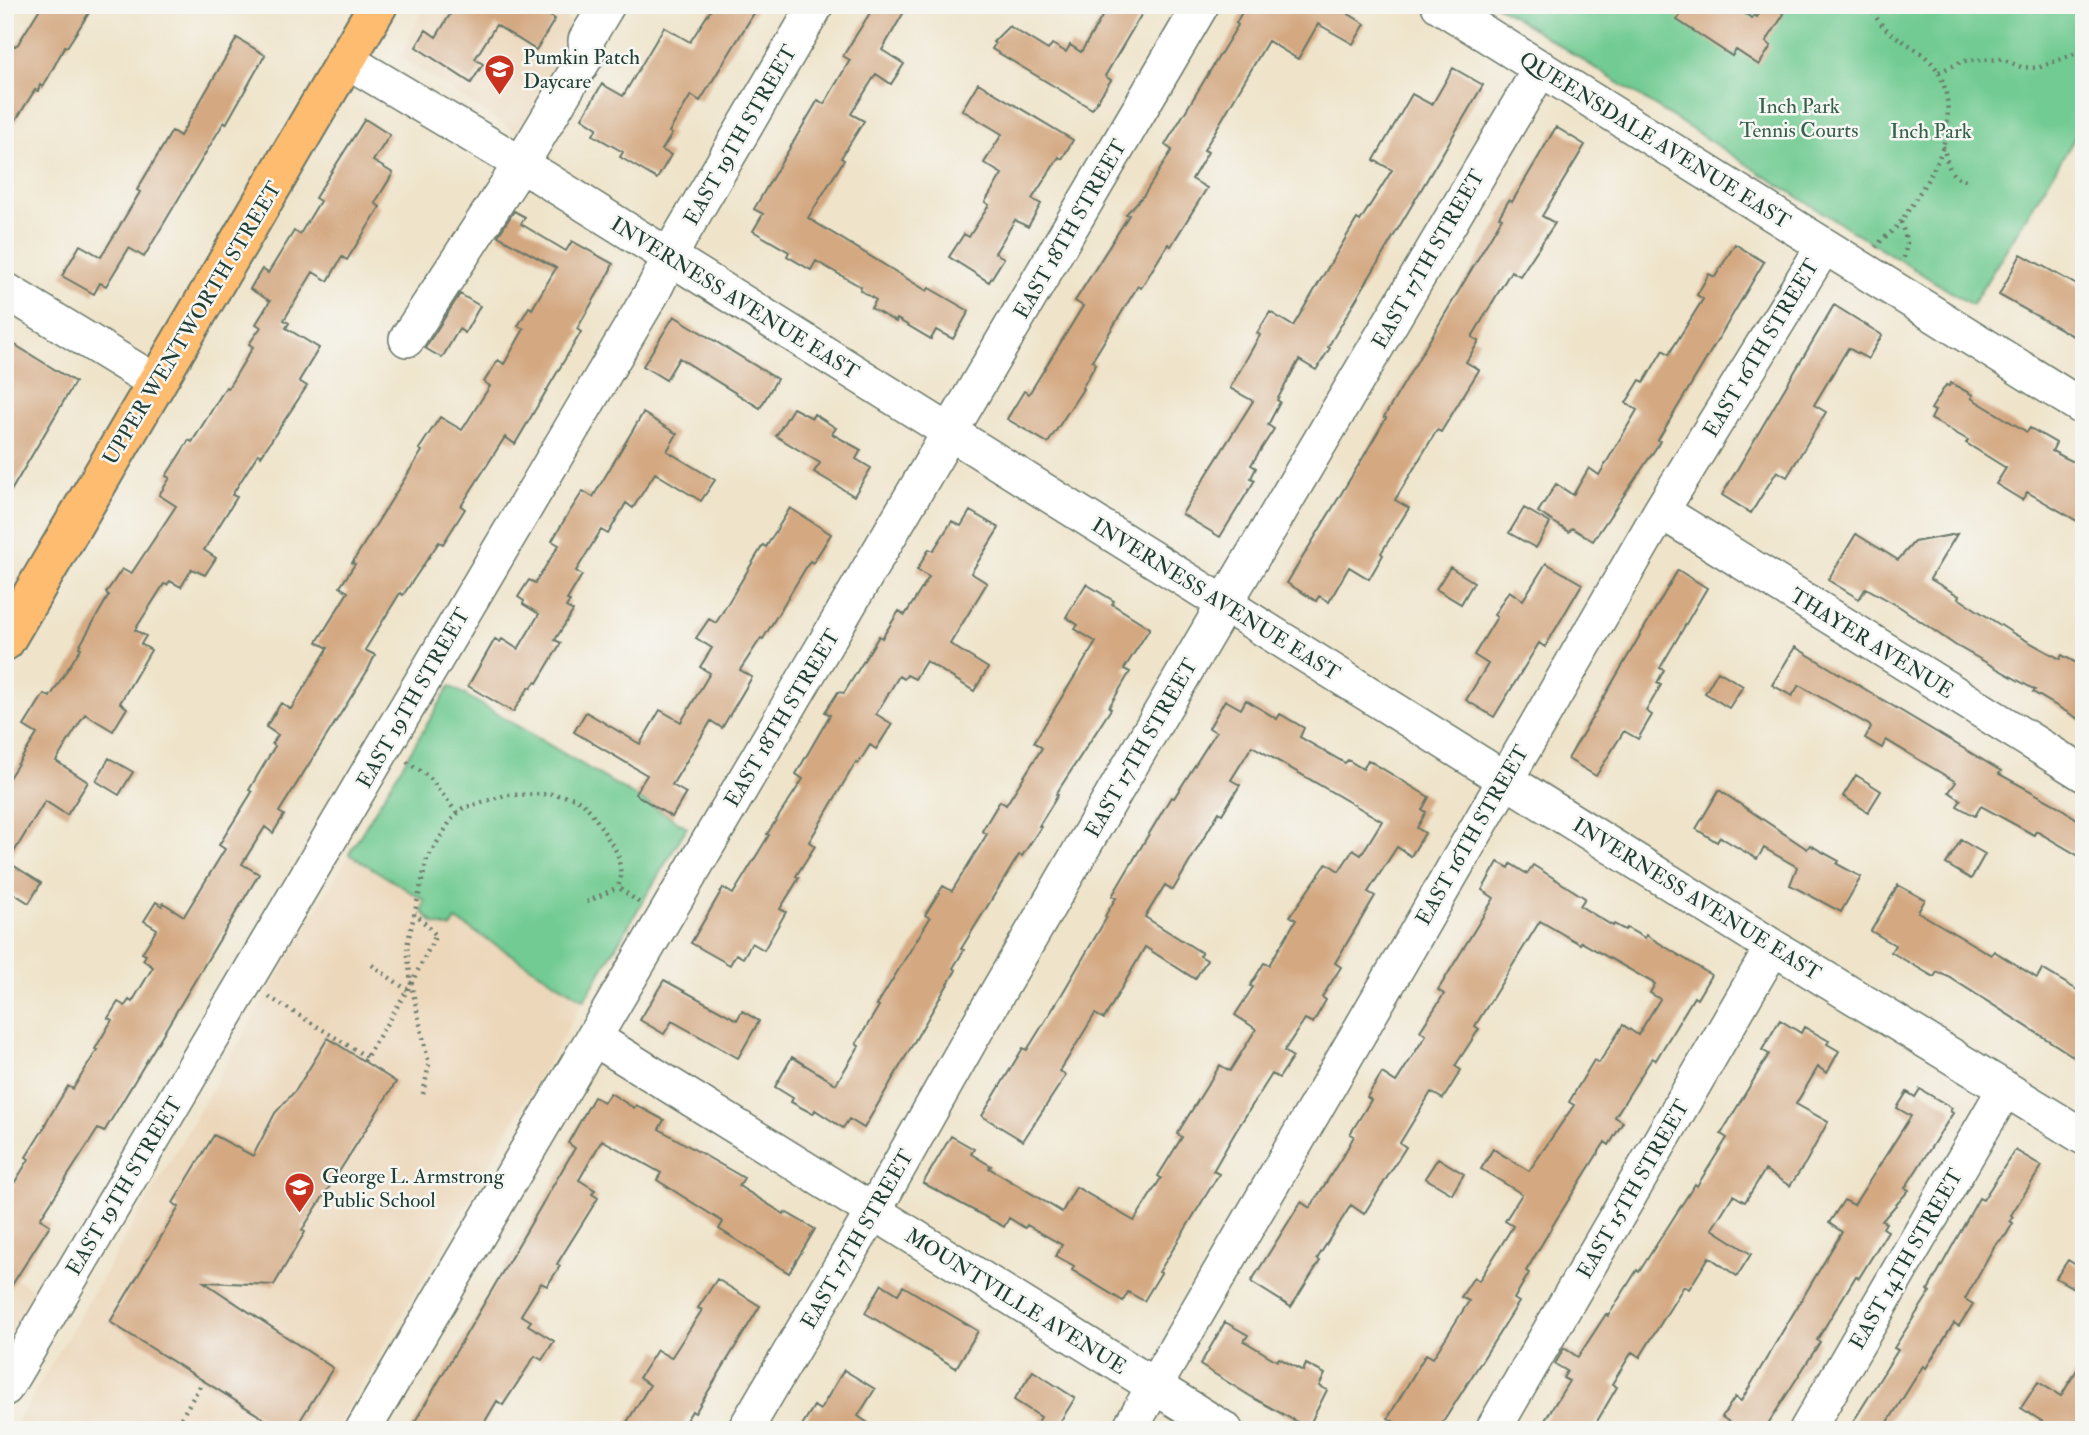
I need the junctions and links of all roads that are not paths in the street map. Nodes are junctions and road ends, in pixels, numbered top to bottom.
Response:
1 (379, 5) edge
2 (607, 5) edge
3 (816, 5) edge
4 (1200, 5) edge
5 (1439, 5) edge
6 (348, 61) junction
7 (1541, 68) junction
8 (521, 164) junction
9 (1824, 246) junction
10 (669, 256) junction
11 (5, 290) edge
12 (407, 340) dead end
13 (157, 383) junction
14 (2084, 408) edge
15 (950, 434) junction
16 (1661, 511) junction
17 (1225, 605) junction
18 (5, 641) edge
19 (2084, 774) edge
20 (1504, 780) junction
21 (1773, 947) junction
22 (594, 1038) junction
23 (2005, 1089) junction
24 (2084, 1137) edge
25 (873, 1212) junction
26 (1154, 1386) junction
27 (5, 1388) edge
28 (363, 1430) edge
29 (745, 1430) edge
30 (1129, 1430) edge
31 (1225, 1430) edge
32 (1493, 1430) edge
33 (1807, 1430) edge

1 - 6 main road, UPPER WENTWORTH STREET
2 - 8 street
3 - 10 street, EAST 19TH STREET
4 - 15 street, EAST 18TH STREET
5 - 7 street, QUEENSDALE AVENUE EAST
6 - 8 street, INVERNESS AVENUE EAST
6 - 13 main road, UPPER WENTWORTH STREET
7 - 9 street, QUEENSDALE AVENUE EAST
7 - 17 street, EAST 17TH STREET
8 - 10 street, INVERNESS AVENUE EAST
8 - 12 street
9 - 14 street, QUEENSDALE AVENUE EAST
9 - 16 street, EAST 16TH STREET
10 - 15 street, INVERNESS AVENUE EAST
10 - 27 street, EAST 19TH STREET
11 - 13 street
13 - 18 main road, UPPER WENTWORTH STREET
15 - 17 street, INVERNESS AVENUE EAST
15 - 22 street, EAST 18TH STREET
16 - 19 street, THAYER AVENUE
16 - 20 street, EAST 16TH STREET
17 - 20 street, INVERNESS AVENUE EAST
17 - 25 street, EAST 17TH STREET
20 - 21 street, INVERNESS AVENUE EAST
20 - 26 street, EAST 16TH STREET
21 - 23 street, INVERNESS AVENUE EAST
21 - 32 street, EAST 15TH STREET
22 - 25 street, MOUNTVILLE AVENUE
22 - 28 street, EAST 18TH STREET
23 - 24 street, INVERNESS AVENUE EAST
23 - 33 street, EAST 14TH STREET
25 - 26 street, MOUNTVILLE AVENUE
25 - 29 street, EAST 17TH STREET
26 - 30 street, EAST 16TH STREET
26 - 31 street, MOUNTVILLE AVENUE

